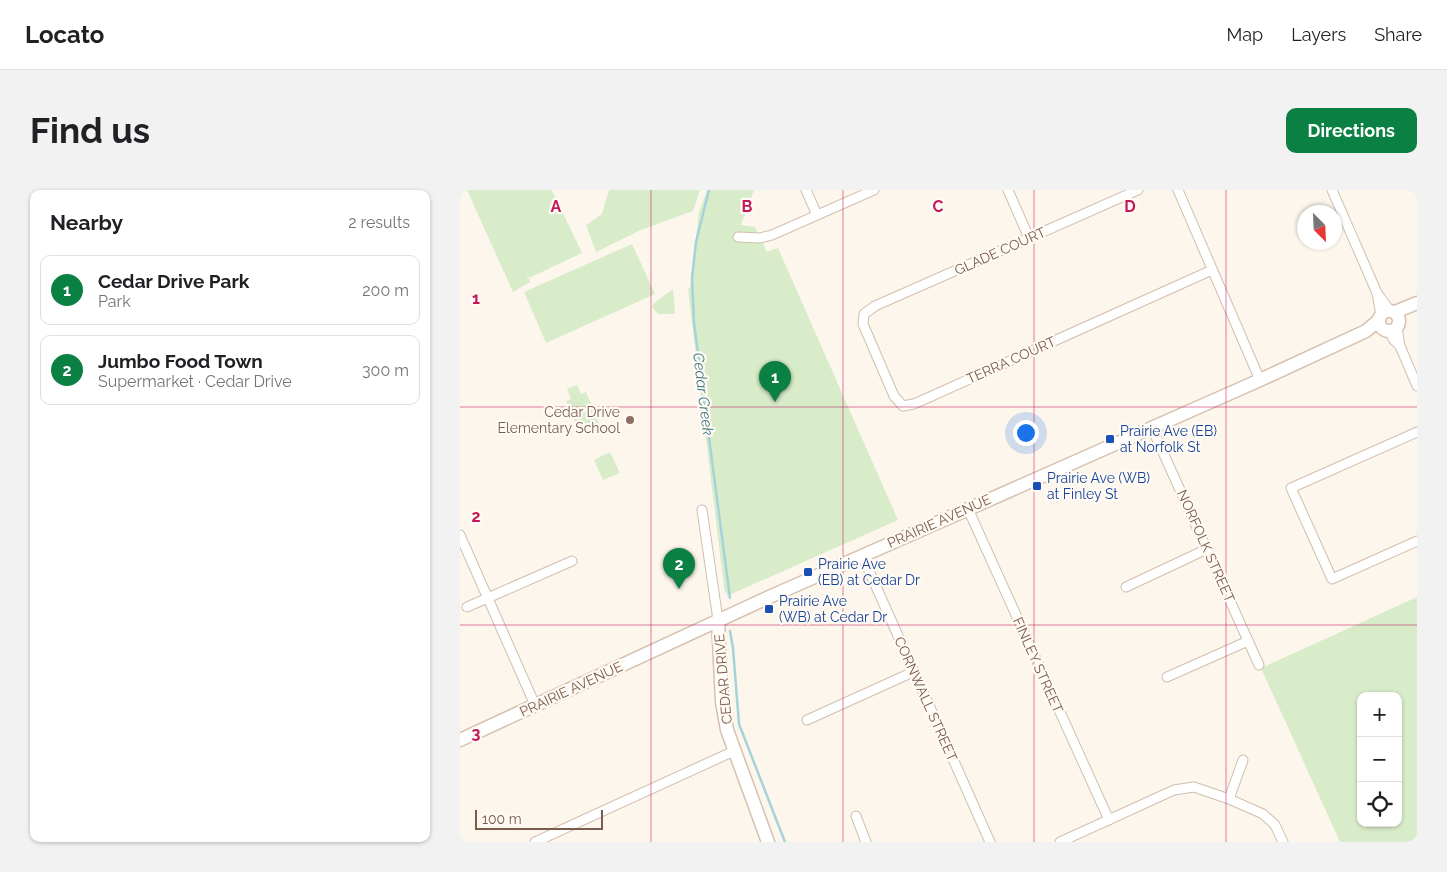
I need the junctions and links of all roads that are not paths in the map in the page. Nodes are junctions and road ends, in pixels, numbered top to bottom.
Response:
1 (806, 190) edge
2 (874, 190) edge
3 (1008, 190) edge
4 (1138, 190) edge
5 (1178, 190) edge
6 (1332, 190) edge
7 (817, 215) junction
8 (738, 236) dead end
9 (1029, 238) junction
10 (1212, 270) junction
11 (1417, 303) edge
12 (1417, 311) edge
13 (864, 314) joint
14 (1389, 321) junction
15 (1260, 380) junction
16 (1417, 386) edge
17 (1152, 428) junction
18 (1417, 432) edge
19 (968, 509) junction
20 (702, 510) dead end
21 (460, 535) edge
22 (1417, 541) edge
23 (1207, 549) junction
24 (862, 556) junction
25 (572, 561) dead end
26 (1126, 587) dead end
27 (488, 599) junction
28 (467, 607) dead end
29 (718, 620) junction
30 (1248, 641) junction
31 (1259, 665) dead end
32 (913, 672) junction
33 (1167, 677) dead end
34 (535, 705) junction
35 (807, 720) dead end
36 (460, 740) edge
37 (734, 751) junction
38 (1243, 760) dead end
39 (1229, 799) junction
40 (856, 816) dead end
41 (1109, 820) junction
42 (535, 842) edge
43 (768, 842) edge
44 (866, 842) edge
45 (990, 842) edge
46 (1060, 842) edge
47 (1283, 842) edge

1 - 7 street
2 - 7 street
3 - 9 street
4 - 9 street, GLADE COURT
5 - 10 street
6 - 14 street
7 - 8 street
9 - 13 street, GLADE COURT
10 - 13 street, TERRA COURT
10 - 15 street
11 - 14 main road, PRAIRIE AVENUE
12 - 14 main road, PRAIRIE AVENUE
14 - 15 main road, PRAIRIE AVENUE
14 - 16 street
15 - 17 main road, PRAIRIE AVENUE
17 - 19 main road, PRAIRIE AVENUE
17 - 23 street, NORFOLK STREET
18 - 22 street
19 - 24 main road, PRAIRIE AVENUE
19 - 41 street, FINLEY STREET
20 - 29 street, CEDAR DRIVE
21 - 27 street
23 - 26 street
23 - 30 street, NORFOLK STREET
24 - 29 main road, PRAIRIE AVENUE
24 - 32 street, CORNWALL STREET
25 - 27 street
27 - 28 street
27 - 34 street
29 - 34 main road, PRAIRIE AVENUE
29 - 37 main road, CEDAR DRIVE
30 - 31 street, NORFOLK STREET
30 - 33 street
32 - 35 street
32 - 45 street, CORNWALL STREET
34 - 36 main road, PRAIRIE AVENUE
37 - 42 street
37 - 43 main road, CEDAR DRIVE
38 - 39 street
39 - 41 street
39 - 47 street
40 - 44 street
41 - 46 street

